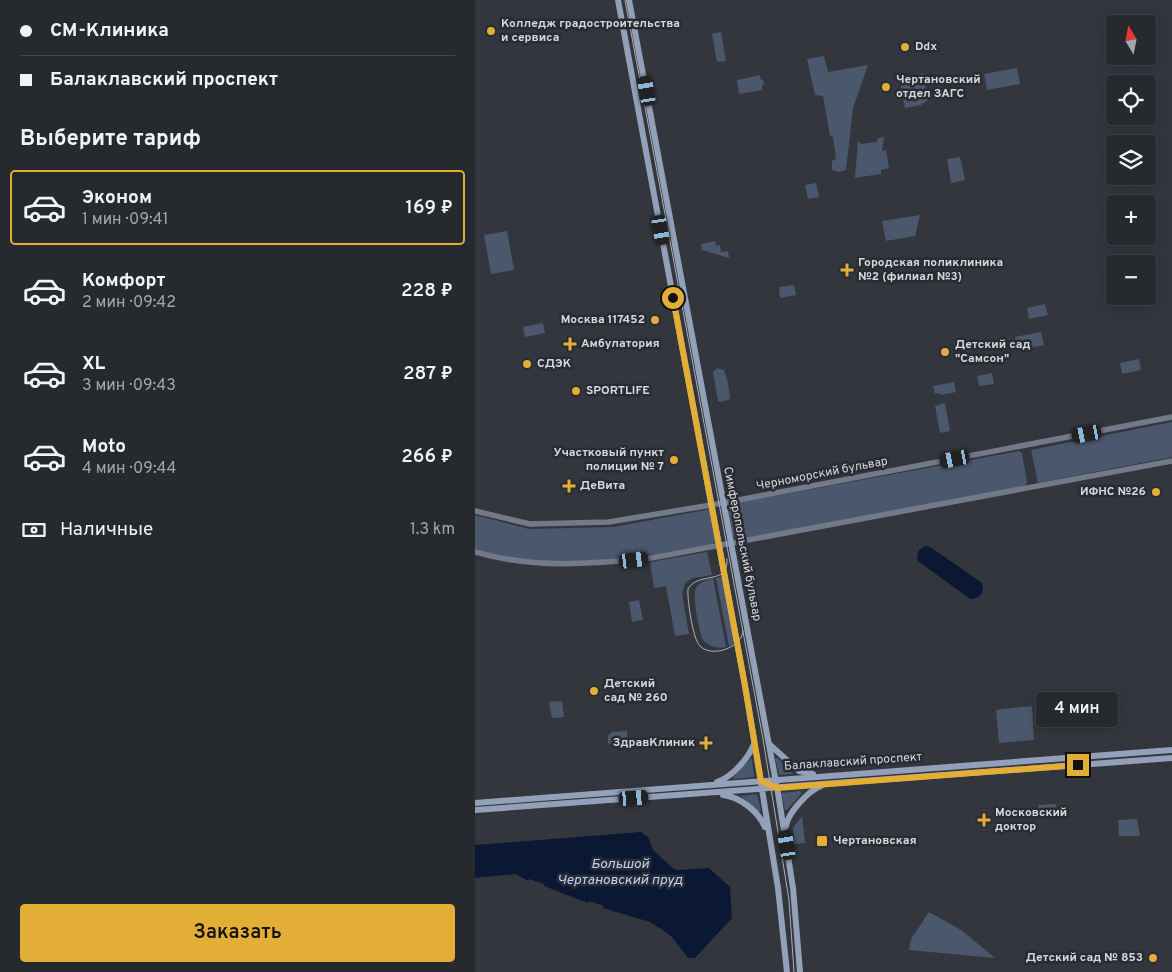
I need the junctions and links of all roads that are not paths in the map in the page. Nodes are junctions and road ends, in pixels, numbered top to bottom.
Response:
1 (618, 0) edge
2 (629, 0) edge
3 (678, 261) junction
4 (667, 263) junction
5 (1172, 417) edge
6 (1172, 461) edge
7 (723, 504) junction
8 (712, 505) junction
9 (475, 511) edge
10 (731, 543) junction
11 (720, 545) junction
12 (475, 552) edge
13 (754, 743) junction
14 (768, 744) junction
15 (1172, 750) edge
16 (1172, 758) edge
17 (827, 776) junction
18 (761, 781) junction
19 (774, 784) junction
20 (828, 784) junction
21 (702, 785) junction
22 (762, 789) junction
23 (710, 793) junction
24 (475, 803) edge
25 (475, 810) edge
26 (785, 832) junction
27 (769, 835) junction
28 (787, 972) edge
29 (800, 972) edge

1 - 4 main road, Симферопольский бульвар
2 - 3 main road, Симферопольский бульвар
3 - 4 main road
3 - 7 main road, Симферопольский бульвар
4 - 8 main road, Симферопольский бульвар
5 - 7 street, Черноморский бульвар
6 - 10 street
7 - 8 street, Черноморский бульвар
7 - 10 main road, Симферопольский бульвар
8 - 9 street, Черноморский бульвар
8 - 11 main road, Симферопольский бульвар
10 - 11 street
10 - 14 main road, Симферопольский бульвар
11 - 12 street
11 - 13 main road, Симферопольский бульвар
13 - 18 main road, Симферопольский бульвар
13 - 21 main road
14 - 17 main road
14 - 19 main road, Симферопольский бульвар
15 - 17 main road, Балаклавский проспект
16 - 20 main road, Балаклавский проспект
17 - 19 main road, Балаклавский проспект
18 - 19 main road, Балаклавский проспект
18 - 21 main road, Балаклавский проспект
18 - 22 main road, Симферопольский бульвар
19 - 20 main road, Балаклавский проспект
19 - 22 main road, Балаклавский проспект
19 - 26 main road, Симферопольский бульвар
20 - 26 main road
21 - 24 main road, Балаклавский проспект
22 - 23 main road, Балаклавский проспект
22 - 27 main road, Симферопольский бульвар
23 - 25 main road, Балаклавский проспект
23 - 27 main road
26 - 29 main road, Симферопольский бульвар
27 - 28 main road, Симферопольский бульвар

